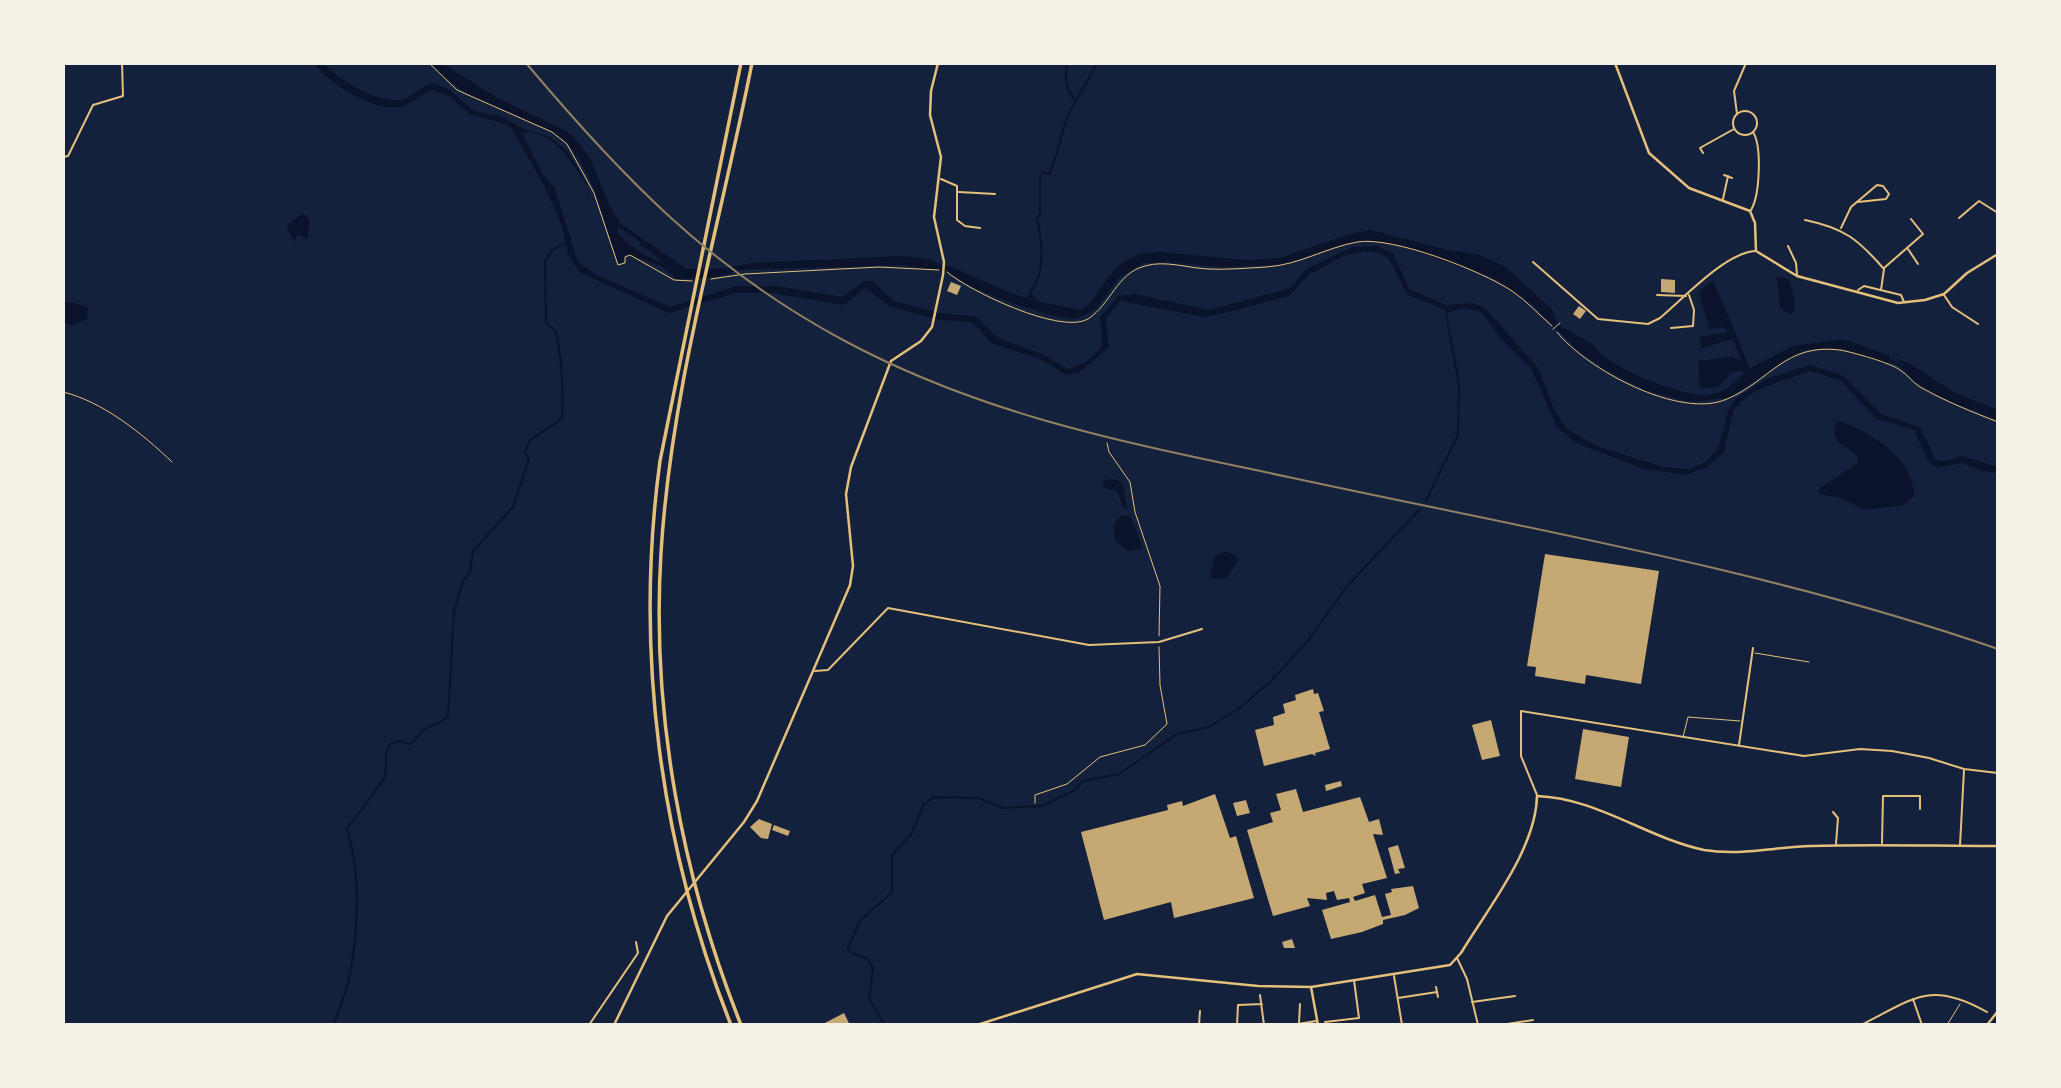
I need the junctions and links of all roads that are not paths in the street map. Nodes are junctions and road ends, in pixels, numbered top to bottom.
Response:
1 (122, 63) edge
2 (741, 63) edge
3 (752, 63) edge
4 (938, 63) edge
5 (1615, 63) edge
6 (1746, 63) edge
7 (1737, 114) junction
8 (1734, 129) junction
9 (1753, 132) junction
10 (1703, 153) dead end
11 (63, 157) edge
12 (1732, 177) dead end
13 (941, 179) junction
14 (958, 192) junction
15 (995, 194) dead end
16 (1722, 201) junction
17 (1858, 202) junction
18 (1750, 211) junction
19 (1998, 213) edge
20 (1959, 218) dead end
21 (1911, 219) dead end
22 (1805, 220) dead end
23 (1998, 227) edge
24 (980, 228) dead end
25 (1841, 229) junction
26 (1788, 246) dead end
27 (1907, 248) junction
28 (1756, 251) junction
29 (1997, 255) edge
30 (1533, 262) dead end
31 (1918, 264) dead end
32 (1884, 269) junction
33 (1797, 276) junction
34 (1881, 290) junction
35 (1858, 291) junction
36 (1944, 294) junction
37 (1657, 295) dead end
38 (1688, 295) junction
39 (1904, 303) junction
40 (1977, 322) dead end
41 (1560, 323) dead end
42 (1671, 328) dead end
43 (1553, 329) dead end
44 (1202, 629) dead end
45 (1753, 648) dead end
46 (1753, 653) junction
47 (1809, 662) dead end
48 (814, 671) junction
49 (1742, 722) junction
50 (1683, 737) junction
51 (1738, 746) junction
52 (1964, 769) junction
53 (1998, 774) edge
54 (1537, 796) junction
55 (1920, 809) dead end
56 (1833, 812) dead end
57 (1836, 845) junction
58 (1882, 845) junction
59 (1960, 846) junction
60 (1998, 846) edge
61 (636, 942) dead end
62 (1457, 958) junction
63 (1394, 975) junction
64 (1354, 979) junction
65 (1311, 987) junction
66 (1436, 987) dead end
67 (1437, 992) junction
68 (1260, 995) dead end
69 (1515, 996) dead end
70 (1438, 997) dead end
71 (1397, 998) junction
72 (1913, 999) junction
73 (1471, 1003) junction
74 (1262, 1004) junction
75 (1300, 1004) dead end
76 (1200, 1011) dead end
77 (1299, 1011) junction
78 (1306, 1011) dead end
79 (1998, 1011) edge
80 (1987, 1012) dead end
81 (1332, 1017) dead end
82 (1359, 1017) junction
83 (1876, 1017) junction
84 (1533, 1020) dead end
85 (1333, 1021) junction
86 (1325, 1022) dead end
87 (1300, 1023) edge
88 (1318, 1023) edge
89 (1360, 1023) dead end
90 (589, 1025) edge
91 (614, 1025) edge
92 (731, 1025) edge
93 (741, 1025) edge
94 (977, 1025) edge
95 (1199, 1025) edge
96 (1237, 1025) edge
97 (1264, 1025) edge
98 (1292, 1025) edge
99 (1402, 1025) edge
100 (1478, 1025) edge
101 (1501, 1025) edge
102 (1861, 1025) edge
103 (1879, 1025) edge
104 (1922, 1025) edge
105 (1987, 1025) edge

1 - 11 street
2 - 92 highway
3 - 93 highway
4 - 13 main road
5 - 16 main road
6 - 7 street
7 - 8 street
7 - 9 street
8 - 9 street
8 - 10 street
9 - 18 street
12 - 16 street
13 - 14 street
13 - 48 main road
14 - 15 street
14 - 24 street
16 - 18 main road
17 - 17 street
17 - 25 street
18 - 28 main road
19 - 20 street
21 - 27 street
22 - 25 street
23 - 29 street
25 - 32 street
26 - 33 street
27 - 31 street
27 - 32 street
28 - 33 main road
28 - 38 street
29 - 36 main road
30 - 38 street
32 - 34 street
33 - 35 main road
34 - 35 street
34 - 39 street
35 - 39 main road
36 - 39 main road
36 - 40 street
37 - 38 street
38 - 42 street
41 - 43 lane
44 - 48 street
45 - 46 street
46 - 47 lane
46 - 49 street
48 - 91 main road
49 - 50 lane
49 - 51 street
50 - 51 street
50 - 54 street
51 - 52 street
52 - 53 street
52 - 59 street
54 - 57 main road
54 - 62 main road
55 - 58 street
56 - 57 street
57 - 58 main road
58 - 59 main road
59 - 60 main road
61 - 90 street
62 - 63 main road
62 - 73 street
63 - 64 main road
63 - 71 street
64 - 65 main road
64 - 82 street
65 - 88 main road
65 - 94 main road
66 - 67 street
67 - 70 street
67 - 71 street
68 - 74 street
69 - 73 street
71 - 99 street
72 - 80 street
72 - 83 street
72 - 104 street
73 - 100 street
74 - 96 street
74 - 97 street
75 - 77 street
76 - 95 street
77 - 78 street
77 - 87 street
79 - 105 main road
81 - 85 street
82 - 85 street
82 - 89 street
83 - 102 street
83 - 103 street
84 - 101 street
85 - 86 street
87 - 88 street
87 - 98 street

